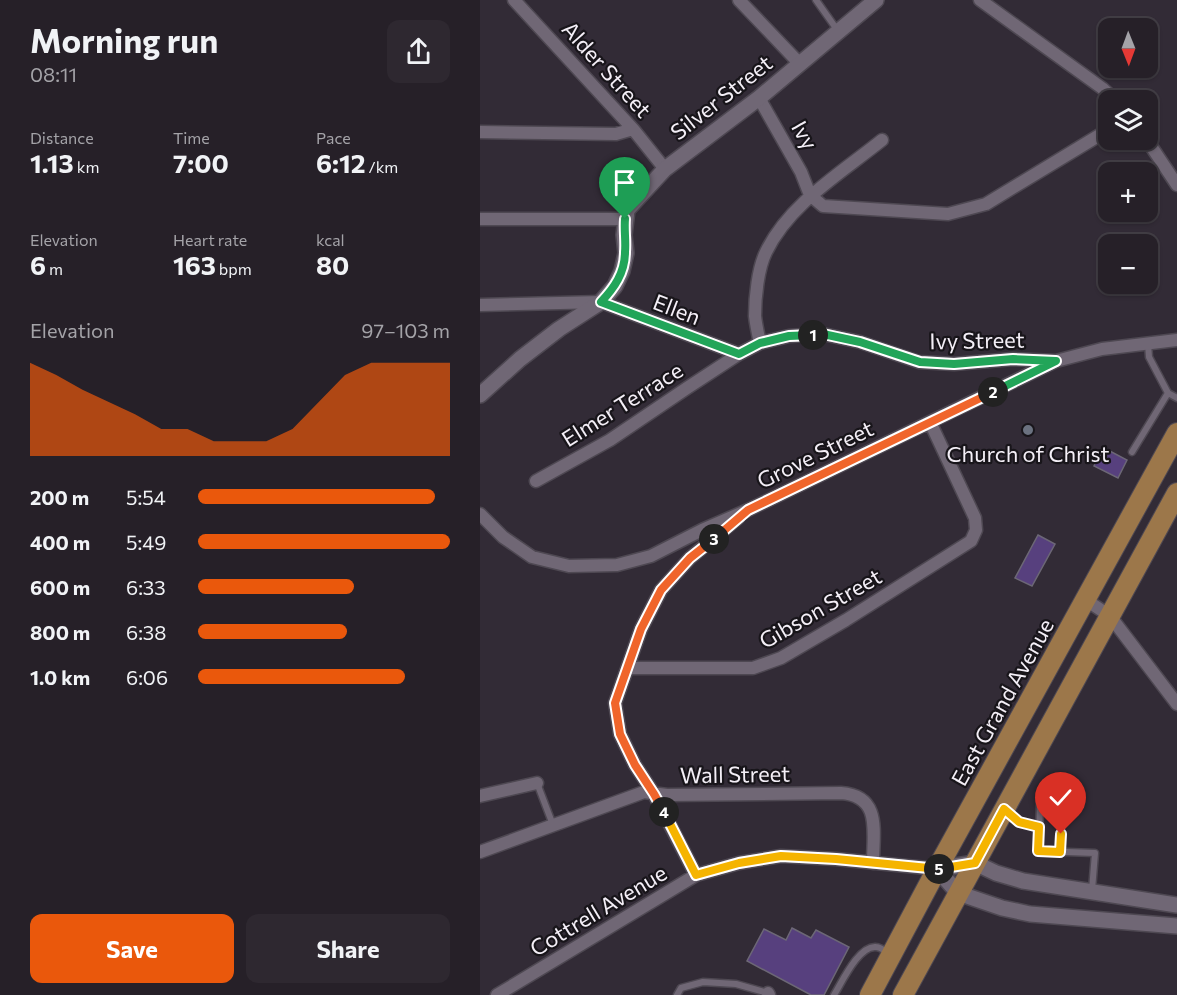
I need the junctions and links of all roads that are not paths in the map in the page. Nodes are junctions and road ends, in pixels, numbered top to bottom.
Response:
1 (514, 0) edge
2 (739, 0) edge
3 (816, 0) edge
4 (876, 0) edge
5 (980, 0) edge
6 (838, 32) junction
7 (800, 64) junction
8 (1103, 90) edge
9 (759, 98) junction
10 (633, 129) junction
11 (480, 132) edge
12 (1098, 136) edge
13 (882, 140) dead end
14 (1154, 150) edge
15 (665, 169) junction
16 (1177, 185) edge
17 (810, 195) junction
18 (480, 219) edge
19 (625, 219) junction
20 (601, 302) junction
21 (480, 305) edge
22 (1177, 340) edge
23 (760, 343) junction
24 (1148, 344) junction
25 (739, 354) junction
26 (1056, 361) junction
27 (1168, 393) junction
28 (480, 395) edge
29 (1177, 398) edge
30 (930, 422) junction
31 (1177, 433) edge
32 (1132, 452) dead end
33 (536, 481) dead end
34 (1177, 493) edge
35 (748, 510) junction
36 (480, 514) edge
37 (1086, 600) junction
38 (1110, 616) junction
39 (628, 668) junction
40 (1177, 704) edge
41 (537, 783) joint
42 (654, 794) junction
43 (480, 796) edge
44 (1004, 809) junction
45 (553, 825) junction
46 (1041, 831) junction
47 (480, 852) edge
48 (1060, 852) junction
49 (873, 863) junction
50 (975, 863) junction
51 (938, 869) junction
52 (696, 875) junction
53 (1092, 892) junction
54 (958, 893) junction
55 (1177, 905) edge
56 (1177, 926) edge
57 (892, 955) junction
58 (768, 994) edge
59 (497, 995) edge
60 (677, 995) edge
61 (834, 995) edge
62 (870, 995) edge
63 (903, 995) edge

1 - 10 street, Alder Street
2 - 7 street
3 - 6 lane
4 - 6 street, Silver Street
5 - 8 street
6 - 7 street, Silver Street
7 - 9 street, Silver Street
9 - 15 street, Silver Street
9 - 17 street, Ivy
10 - 11 street
10 - 15 street, Alder Street
12 - 17 street
13 - 17 street
14 - 16 street
15 - 19 street, Silver Street
17 - 23 street
18 - 19 street
19 - 20 street
20 - 21 street
20 - 25 street, Ellen
20 - 28 street
22 - 24 street, Grove Street
23 - 25 street, Elmer Terrace
23 - 26 street, Ivy Street
24 - 26 street, Grove Street
24 - 27 lane
25 - 33 street, Elmer Terrace
26 - 30 street, Grove Street
27 - 29 lane
27 - 32 lane
30 - 35 street, Grove Street
30 - 39 street, Gibson Street
31 - 37 main road, East Grand Avenue
34 - 38 main road
35 - 36 street, Grove Street
35 - 39 street
37 - 38 street
37 - 51 main road, East Grand Avenue
38 - 40 street
38 - 44 main road
39 - 42 street
41 - 43 street
41 - 45 lane
42 - 45 street, Wall Street
42 - 49 street, Wall Street
42 - 52 street
44 - 46 lane
44 - 50 main road
45 - 47 street, Wall Street
46 - 48 lane
46 - 48 lane
48 - 53 lane
49 - 51 street, Cottrell Avenue
49 - 52 street, Cottrell Avenue
50 - 51 street
50 - 53 street
50 - 54 main road
51 - 54 street
51 - 57 main road, East Grand Avenue
52 - 59 street, Cottrell Avenue
53 - 55 street
54 - 56 street
54 - 63 main road
57 - 61 lane
57 - 62 main road, East Grand Avenue
58 - 60 lane

